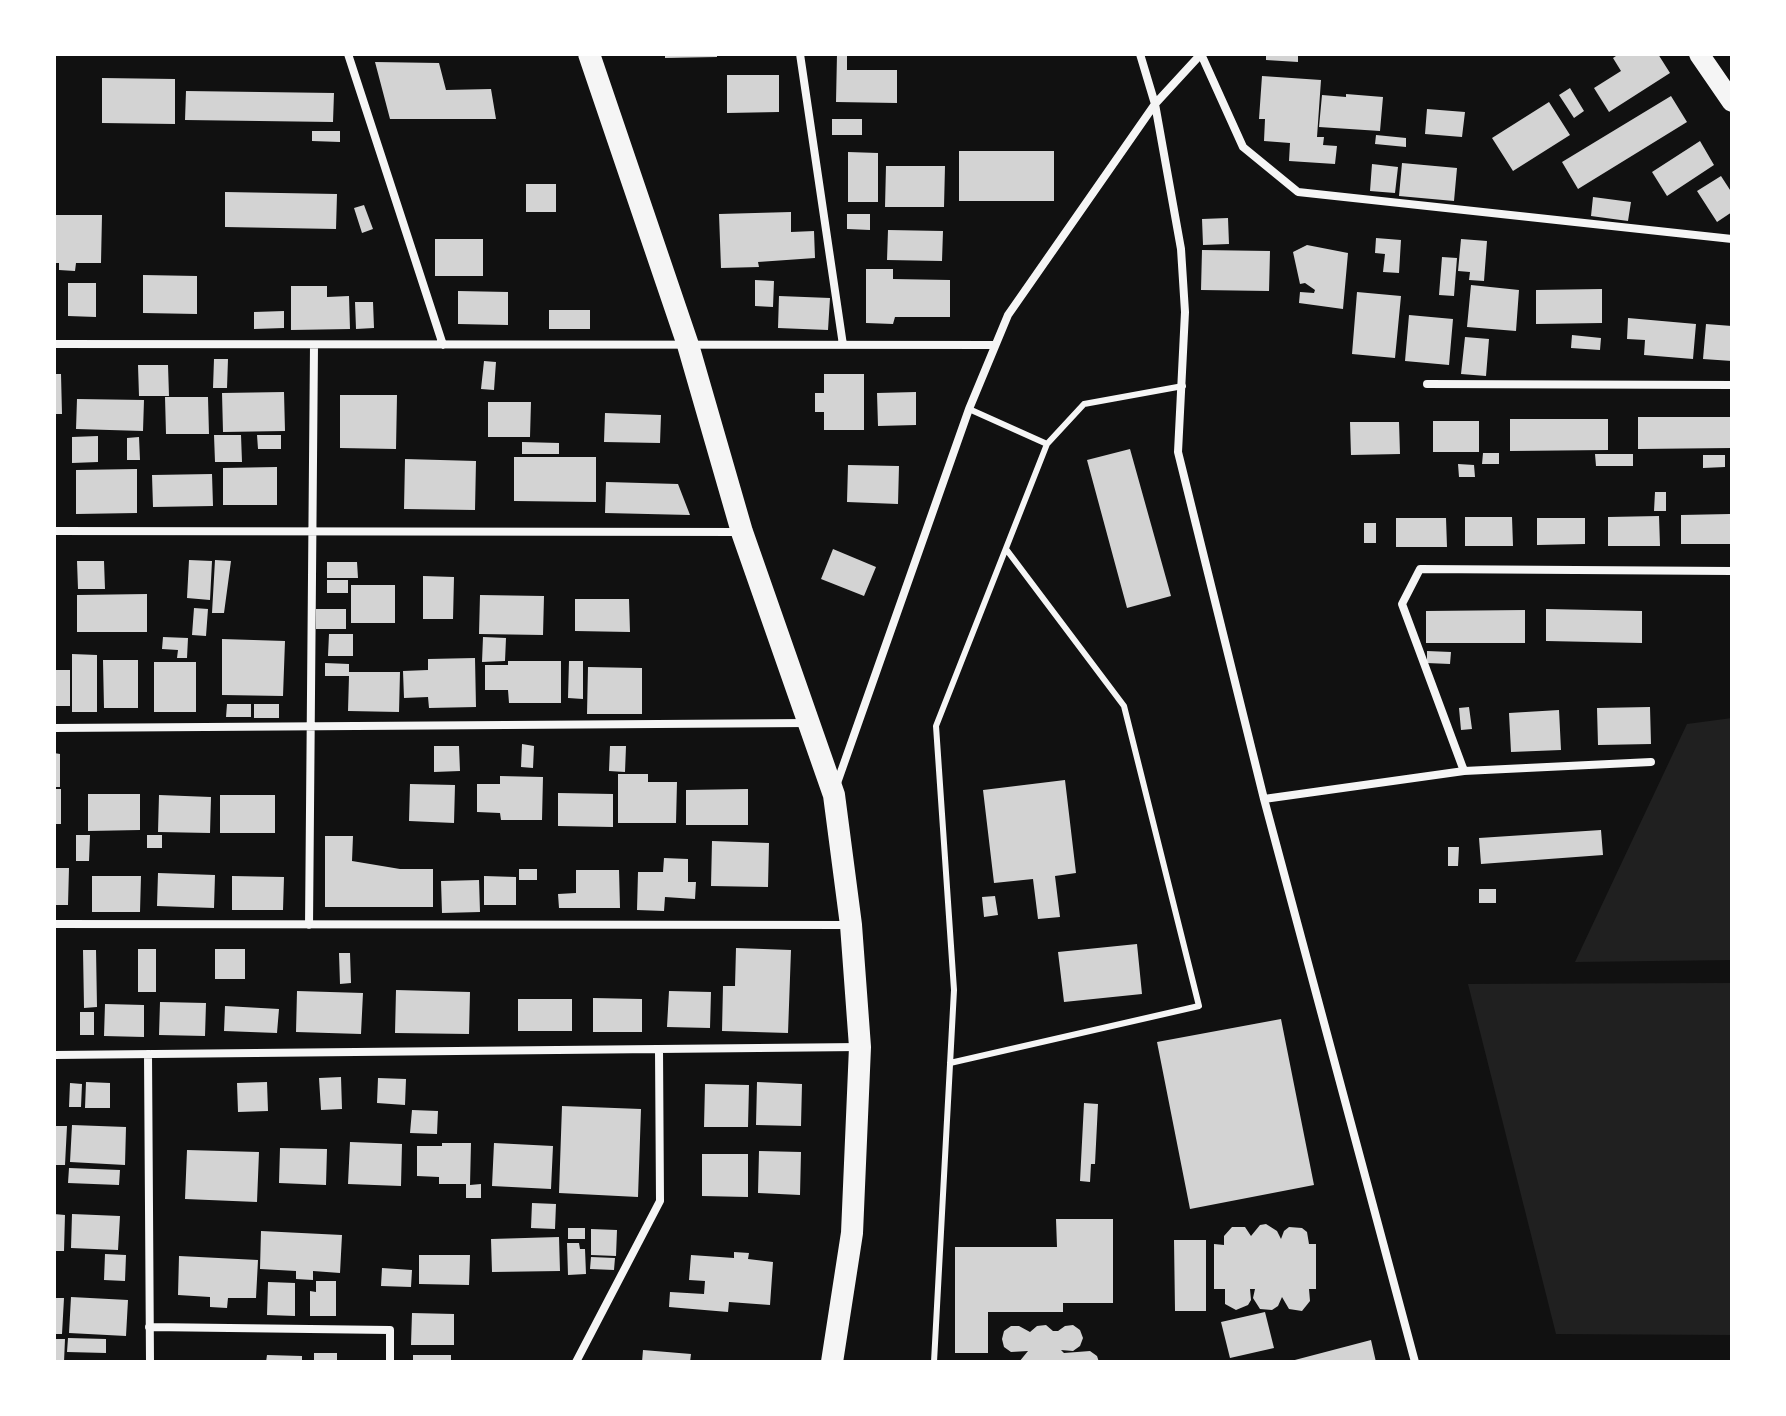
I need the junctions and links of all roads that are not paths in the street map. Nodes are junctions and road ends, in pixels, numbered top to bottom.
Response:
1 (348, 54) edge
2 (589, 54) edge
3 (800, 54) edge
4 (1140, 54) edge
5 (1699, 54) edge
6 (1732, 102) edge
7 (1155, 104) junction
8 (1732, 239) edge
9 (54, 344) edge
10 (314, 345) junction
11 (443, 345) junction
12 (688, 345) junction
13 (843, 345) junction
14 (995, 345) junction
15 (1427, 384) dead end
16 (1732, 385) edge
17 (1183, 386) junction
18 (969, 409) junction
19 (1047, 444) junction
20 (54, 531) edge
21 (312, 532) junction
22 (742, 532) junction
23 (1006, 549) junction
24 (1732, 571) edge
25 (809, 723) junction
26 (311, 727) junction
27 (54, 728) edge
28 (1651, 762) dead end
29 (1464, 771) junction
30 (834, 795) junction
31 (1264, 799) junction
32 (54, 924) edge
33 (309, 925) junction
34 (851, 925) junction
35 (860, 1047) junction
36 (659, 1050) junction
37 (148, 1054) junction
38 (54, 1055) edge
39 (950, 1063) junction
40 (149, 1327) junction
41 (150, 1362) edge
42 (390, 1362) edge
43 (576, 1362) edge
44 (832, 1362) edge
45 (934, 1362) edge
46 (1415, 1362) edge

1 - 11 street
2 - 12 highway
3 - 13 street
4 - 7 street
5 - 6 main road
7 - 8 street
7 - 14 street
7 - 17 street
9 - 10 street
10 - 11 street
10 - 21 street
11 - 12 street
12 - 13 street
12 - 22 highway
13 - 14 street
14 - 18 street
15 - 16 street
17 - 19 lane
17 - 31 street
18 - 19 lane
18 - 30 street
19 - 23 lane
20 - 21 street
21 - 22 street
21 - 26 street
22 - 25 highway
23 - 39 lane
23 - 39 lane
24 - 29 street
25 - 26 street
25 - 30 highway
26 - 27 street
26 - 33 street
28 - 29 street
29 - 31 street
30 - 34 highway
31 - 46 street
32 - 33 street
33 - 34 street
34 - 35 highway
35 - 36 street
35 - 44 highway
36 - 37 street
36 - 43 street
37 - 38 street
37 - 40 street
39 - 45 lane
40 - 41 street
40 - 42 street

